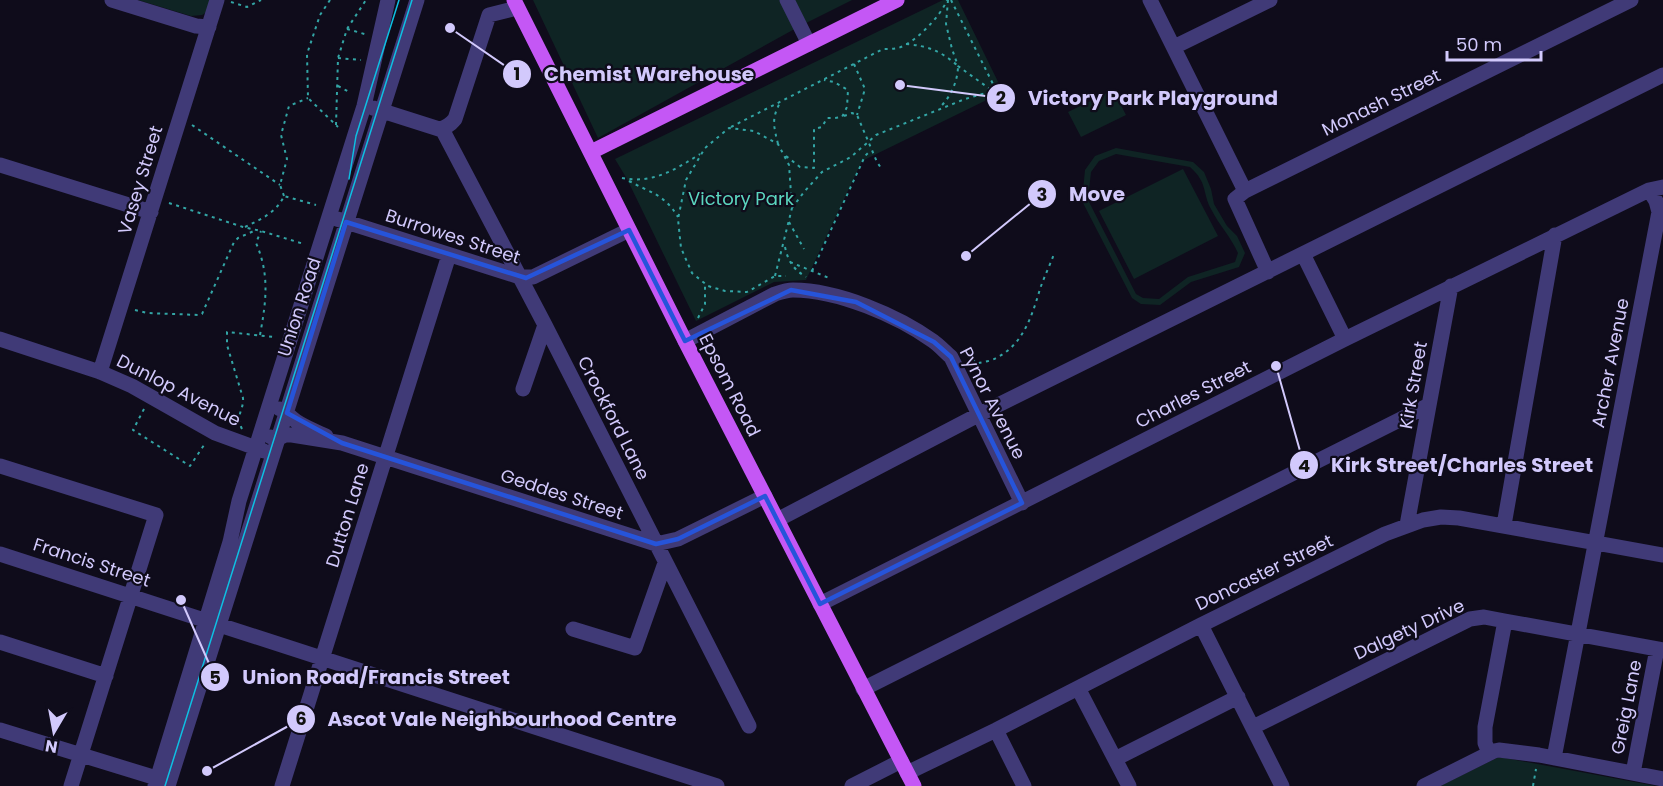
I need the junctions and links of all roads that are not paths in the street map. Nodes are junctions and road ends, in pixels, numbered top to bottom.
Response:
1 (112, 0) edge
2 (388, 0) edge
3 (417, 0) edge
4 (787, 0) edge
5 (897, 0) edge
6 (1150, 0) edge
7 (1270, 0) edge
8 (1630, 0) edge
9 (224, 1) edge
10 (516, 4) edge
11 (209, 27) junction
12 (809, 44) junction
13 (1174, 47) junction
14 (1663, 75) edge
15 (364, 106) junction
16 (381, 111) junction
17 (442, 129) junction
18 (591, 152) junction
19 (0, 165) edge
20 (1663, 177) edge
21 (1656, 188) edge
22 (1245, 191) junction
23 (153, 205) junction
24 (329, 216) junction
25 (346, 222) junction
26 (629, 230) junction
27 (1555, 235) junction
28 (1302, 254) junction
29 (449, 255) junction
30 (1268, 272) junction
31 (520, 278) junction
32 (1451, 286) junction
33 (544, 325) junction
34 (0, 339) edge
35 (1345, 339) junction
36 (685, 341) junction
37 (100, 372) junction
38 (523, 389) dead end
39 (269, 405) junction
40 (1430, 405) junction
41 (286, 411) junction
42 (978, 415) junction
43 (258, 440) junction
44 (342, 443) junction
45 (275, 446) junction
46 (386, 457) junction
47 (0, 466) edge
48 (765, 496) junction
49 (1022, 503) junction
50 (777, 520) junction
51 (1407, 525) junction
52 (1504, 525) junction
53 (1595, 543) junction
54 (656, 544) junction
55 (0, 554) edge
56 (1663, 555) edge
57 (665, 563) junction
58 (131, 595) junction
59 (820, 604) junction
60 (1506, 621) junction
61 (212, 623) junction
62 (1201, 625) junction
63 (573, 628) dead end
64 (1578, 634) junction
65 (0, 642) edge
66 (1660, 650) edge
67 (322, 659) junction
68 (106, 676) junction
69 (1078, 688) junction
70 (863, 689) junction
71 (1238, 697) junction
72 (749, 726) dead end
73 (1252, 727) junction
74 (0, 730) edge
75 (996, 730) junction
76 (1489, 753) junction
77 (81, 755) junction
78 (1554, 758) junction
79 (1115, 759) junction
80 (907, 773) edge
81 (1633, 773) junction
82 (1663, 779) edge
83 (162, 783) edge
84 (1276, 784) edge
85 (71, 786) edge
86 (282, 786) edge
87 (717, 786) edge
88 (852, 786) edge
89 (1024, 786) edge
90 (1129, 786) edge
91 (1424, 786) edge

1 - 11 street
2 - 15 street, Union Road
3 - 16 street, Union Road
4 - 12 street
5 - 12 main road
6 - 13 street
7 - 13 street
8 - 22 street, Monash Street
9 - 11 street, Vasey Street
10 - 17 street
10 - 18 main road, Epsom Road
11 - 23 street, Vasey Street
12 - 18 main road
13 - 22 street
14 - 28 street
15 - 16 street
15 - 24 street, Union Road
16 - 17 street
16 - 25 street, Union Road
17 - 31 street, Crockford Lane
18 - 26 main road, Epsom Road
19 - 23 street
20 - 21 street, Charles Street
21 - 27 street, Charles Street
21 - 53 street, Archer Avenue
22 - 30 street
23 - 37 street, Vasey Street
24 - 25 street, Burrowes Street
24 - 39 street, Union Road
25 - 29 street, Burrowes Street
25 - 41 street, Union Road
26 - 31 street, Burrowes Street
26 - 36 main road, Epsom Road
27 - 32 street, Charles Street
27 - 52 street
28 - 30 street
28 - 35 street
29 - 31 street, Burrowes Street
29 - 46 street, Dutton Lane
30 - 42 street
31 - 33 street, Crockford Lane
32 - 35 street, Charles Street
32 - 40 street, Kirk Street
33 - 38 street
33 - 54 street, Crockford Lane
34 - 37 street, Dunlop Avenue
35 - 49 street, Charles Street
36 - 42 street, Pynor Avenue
36 - 48 main road, Epsom Road
37 - 43 street, Dunlop Avenue
39 - 41 street, Geddes Street
39 - 43 street, Union Road
40 - 51 street, Kirk Street
40 - 70 street
41 - 44 street, Geddes Street
41 - 45 street, Union Road
42 - 49 street, Pynor Avenue
42 - 50 street
43 - 45 street, Dunlop Avenue
43 - 61 street, Union Road
44 - 45 street, Geddes Street
44 - 46 street, Geddes Street
45 - 61 street, Union Road
46 - 54 street, Geddes Street
46 - 67 street, Dutton Lane
47 - 58 street
48 - 50 main road, Epsom Road
48 - 54 street
49 - 59 street, Charles Street
50 - 59 main road, Epsom Road
51 - 52 street, Doncaster Street
51 - 62 street, Doncaster Street
52 - 53 street, Doncaster Street
53 - 56 street, Doncaster Street
53 - 64 street, Archer Avenue
54 - 57 street, Crockford Lane
55 - 58 street, Francis Street
57 - 63 street
57 - 72 street, Crockford Lane
58 - 61 street, Francis Street
58 - 68 street
59 - 70 main road, Epsom Road
60 - 64 street, Dalgety Drive
60 - 73 street, Dalgety Drive
60 - 76 street
61 - 67 street, Francis Street
61 - 83 street, Union Road
62 - 69 street, Doncaster Street
62 - 71 street
64 - 66 street, Dalgety Drive
64 - 78 street, Archer Avenue
65 - 68 street
66 - 81 street, Greig Lane
67 - 86 street, Dutton Lane
67 - 87 street, Francis Street
68 - 77 street
69 - 75 street, Doncaster Street
69 - 79 street
70 - 80 main road, Epsom Road
71 - 73 street
71 - 79 street
73 - 84 street
74 - 77 street
75 - 80 street, Doncaster Street
75 - 89 street
76 - 78 street
76 - 91 street
77 - 83 street
77 - 85 street
78 - 81 street
79 - 90 street
80 - 88 street, Doncaster Street
81 - 82 street

